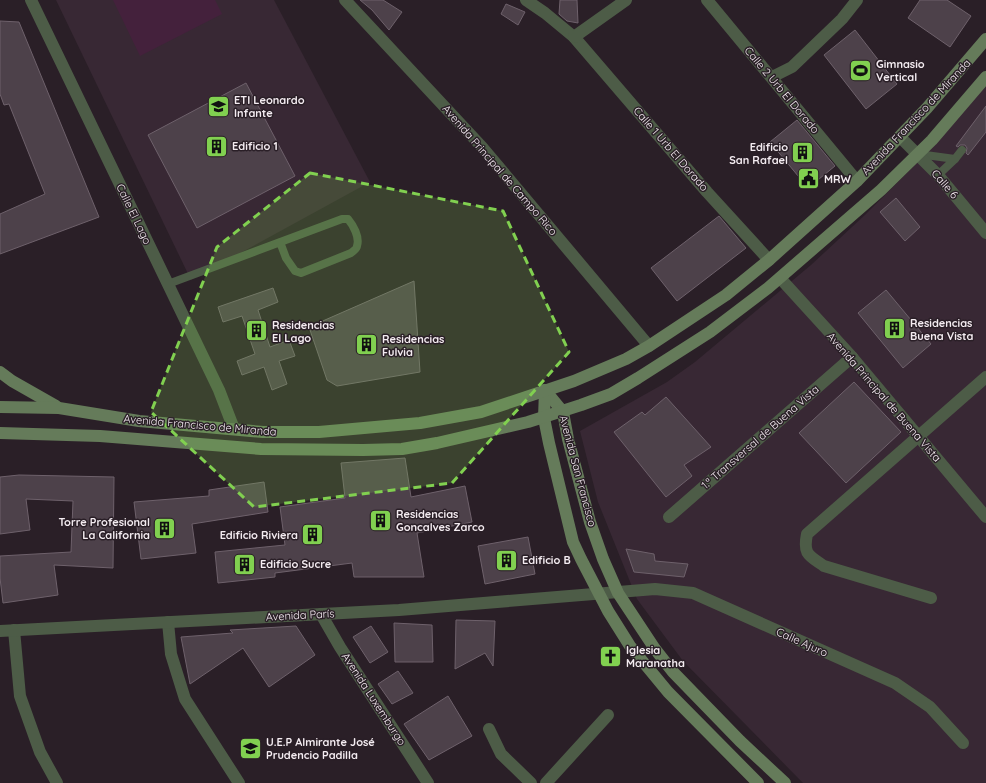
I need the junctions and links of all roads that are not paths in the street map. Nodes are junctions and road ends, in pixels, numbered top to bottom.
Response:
1 (31, 0) edge
2 (345, 0) edge
3 (526, 0) edge
4 (626, 0) edge
5 (707, 0) edge
6 (857, 0) edge
7 (574, 37) junction
8 (986, 39) edge
9 (772, 78) junction
10 (985, 82) edge
11 (900, 137) junction
12 (962, 150) dead end
13 (918, 154) junction
14 (955, 159) junction
15 (938, 175) junction
16 (857, 181) junction
17 (986, 233) edge
18 (280, 242) junction
19 (769, 260) junction
20 (780, 278) junction
21 (168, 284) junction
22 (649, 346) junction
23 (852, 357) junction
24 (0, 372) edge
25 (986, 377) edge
26 (545, 390) junction
27 (0, 407) edge
28 (59, 408) junction
29 (563, 412) junction
30 (544, 418) junction
31 (234, 429) junction
32 (0, 433) edge
33 (919, 436) junction
34 (669, 517) dead end
35 (986, 517) edge
36 (618, 592) junction
37 (600, 595) junction
38 (931, 598) dead end
39 (321, 614) junction
40 (168, 622) junction
41 (14, 630) junction
42 (0, 631) edge
43 (608, 715) dead end
44 (488, 729) dead end
45 (963, 743) dead end
46 (57, 783) edge
47 (239, 783) edge
48 (428, 783) edge
49 (531, 783) edge
50 (546, 783) edge
51 (758, 783) edge
52 (785, 783) edge

1 - 21 street, Calle El Lago
2 - 22 street, Avenida Principal de Campo Rico
3 - 7 street, Calle 1 Urb El Dorado
4 - 7 street
5 - 9 street, Calle 2 Urb El Dorado
6 - 9 street
7 - 19 street, Calle 1 Urb El Dorado
8 - 11 main road, Avenida Francisco de Miranda
9 - 16 street, Calle 2 Urb El Dorado
10 - 13 main road, Avenida Francisco de Miranda
11 - 13 street, Calle 6
11 - 16 main road, Avenida Francisco de Miranda
12 - 14 lane
13 - 14 lane
13 - 15 street, Calle 6
13 - 20 main road, Avenida Francisco de Miranda
14 - 15 lane
15 - 17 street, Calle 6
16 - 19 main road, Avenida Francisco de Miranda
18 - 18 lane
18 - 21 lane
19 - 22 main road, Avenida Francisco de Miranda
20 - 23 street, Avenida Principal de Buena Vista
20 - 29 main road, Avenida Francisco de Miranda
21 - 31 street, Calle El Lago
22 - 26 main road, Avenida Francisco de Miranda
23 - 33 street, Avenida Principal de Buena Vista
23 - 34 street, 1.ª Transversal de Buena Vista
24 - 28 main road
25 - 33 street
26 - 29 main road, Avenida San Francisco
26 - 30 main road, Avenida San Francisco
26 - 31 main road, Avenida Francisco de Miranda
27 - 28 main road, Avenida Francisco de Miranda
28 - 31 main road, Avenida Francisco de Miranda
29 - 30 main road, Avenida Francisco de Miranda
29 - 36 main road, Avenida San Francisco
30 - 32 main road, Avenida Francisco de Miranda
30 - 37 main road, Avenida San Francisco
33 - 35 street, Avenida Principal de Buena Vista
33 - 38 street
36 - 37 street, Calle Ajuro
36 - 45 street, Calle Ajuro
36 - 52 main road, Avenida San Francisco
37 - 39 street, Avenida París
37 - 51 main road, Avenida San Francisco
39 - 40 street, Avenida París
39 - 48 street, Avenida Luxemburgo
40 - 41 street, Avenida París
40 - 47 street
41 - 42 street, Avenida París
41 - 46 street
43 - 50 street
44 - 49 street

